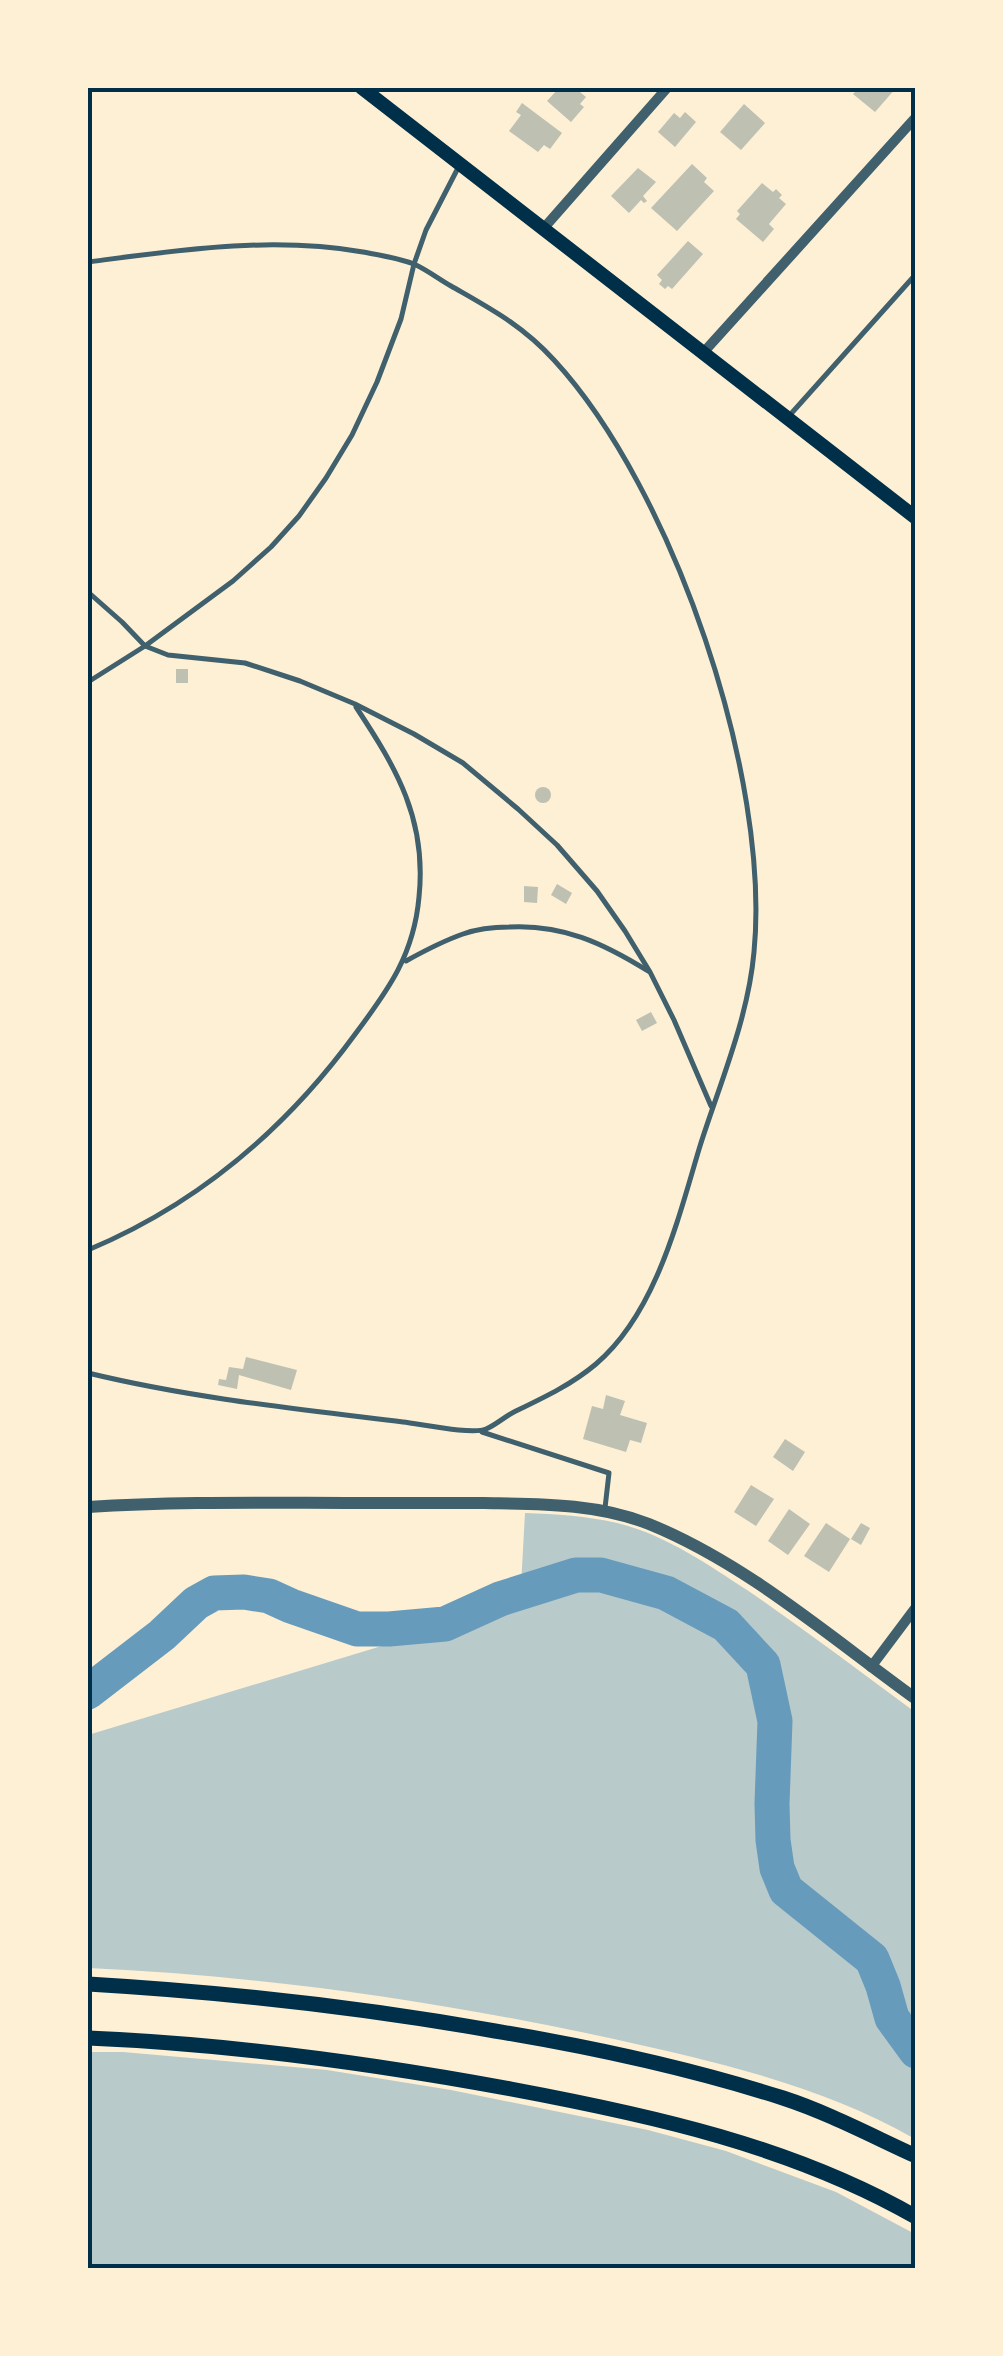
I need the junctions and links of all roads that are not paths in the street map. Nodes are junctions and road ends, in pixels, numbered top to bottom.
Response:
1 (362, 88) edge
2 (667, 88) edge
3 (916, 117) edge
4 (460, 164) junction
5 (543, 229) junction
6 (88, 262) edge
7 (414, 264) junction
8 (916, 274) edge
9 (702, 354) junction
10 (787, 419) junction
11 (916, 518) edge
12 (88, 592) edge
13 (144, 646) junction
14 (88, 682) edge
15 (354, 704) junction
16 (404, 962) junction
17 (650, 972) junction
18 (712, 1108) junction
19 (88, 1250) edge
20 (88, 1373) edge
21 (482, 1432) junction
22 (88, 1508) edge
23 (605, 1511) junction
24 (916, 1607) edge
25 (871, 1667) junction
26 (916, 1699) edge
27 (88, 1984) edge
28 (88, 2038) edge
29 (916, 2156) edge
30 (916, 2217) edge

1 - 4 main road
2 - 5 street
3 - 9 street
4 - 5 main road
4 - 7 lane
5 - 9 main road
6 - 7 lane
7 - 13 lane
7 - 18 lane
8 - 10 lane
9 - 10 main road
10 - 11 main road
12 - 13 lane
13 - 14 lane
13 - 15 lane
15 - 16 lane
15 - 17 lane
16 - 17 lane
16 - 19 lane
17 - 18 lane
18 - 21 lane
20 - 21 lane
21 - 23 lane
22 - 23 street
23 - 25 street
24 - 25 street
25 - 26 street
27 - 29 main road
28 - 30 main road

